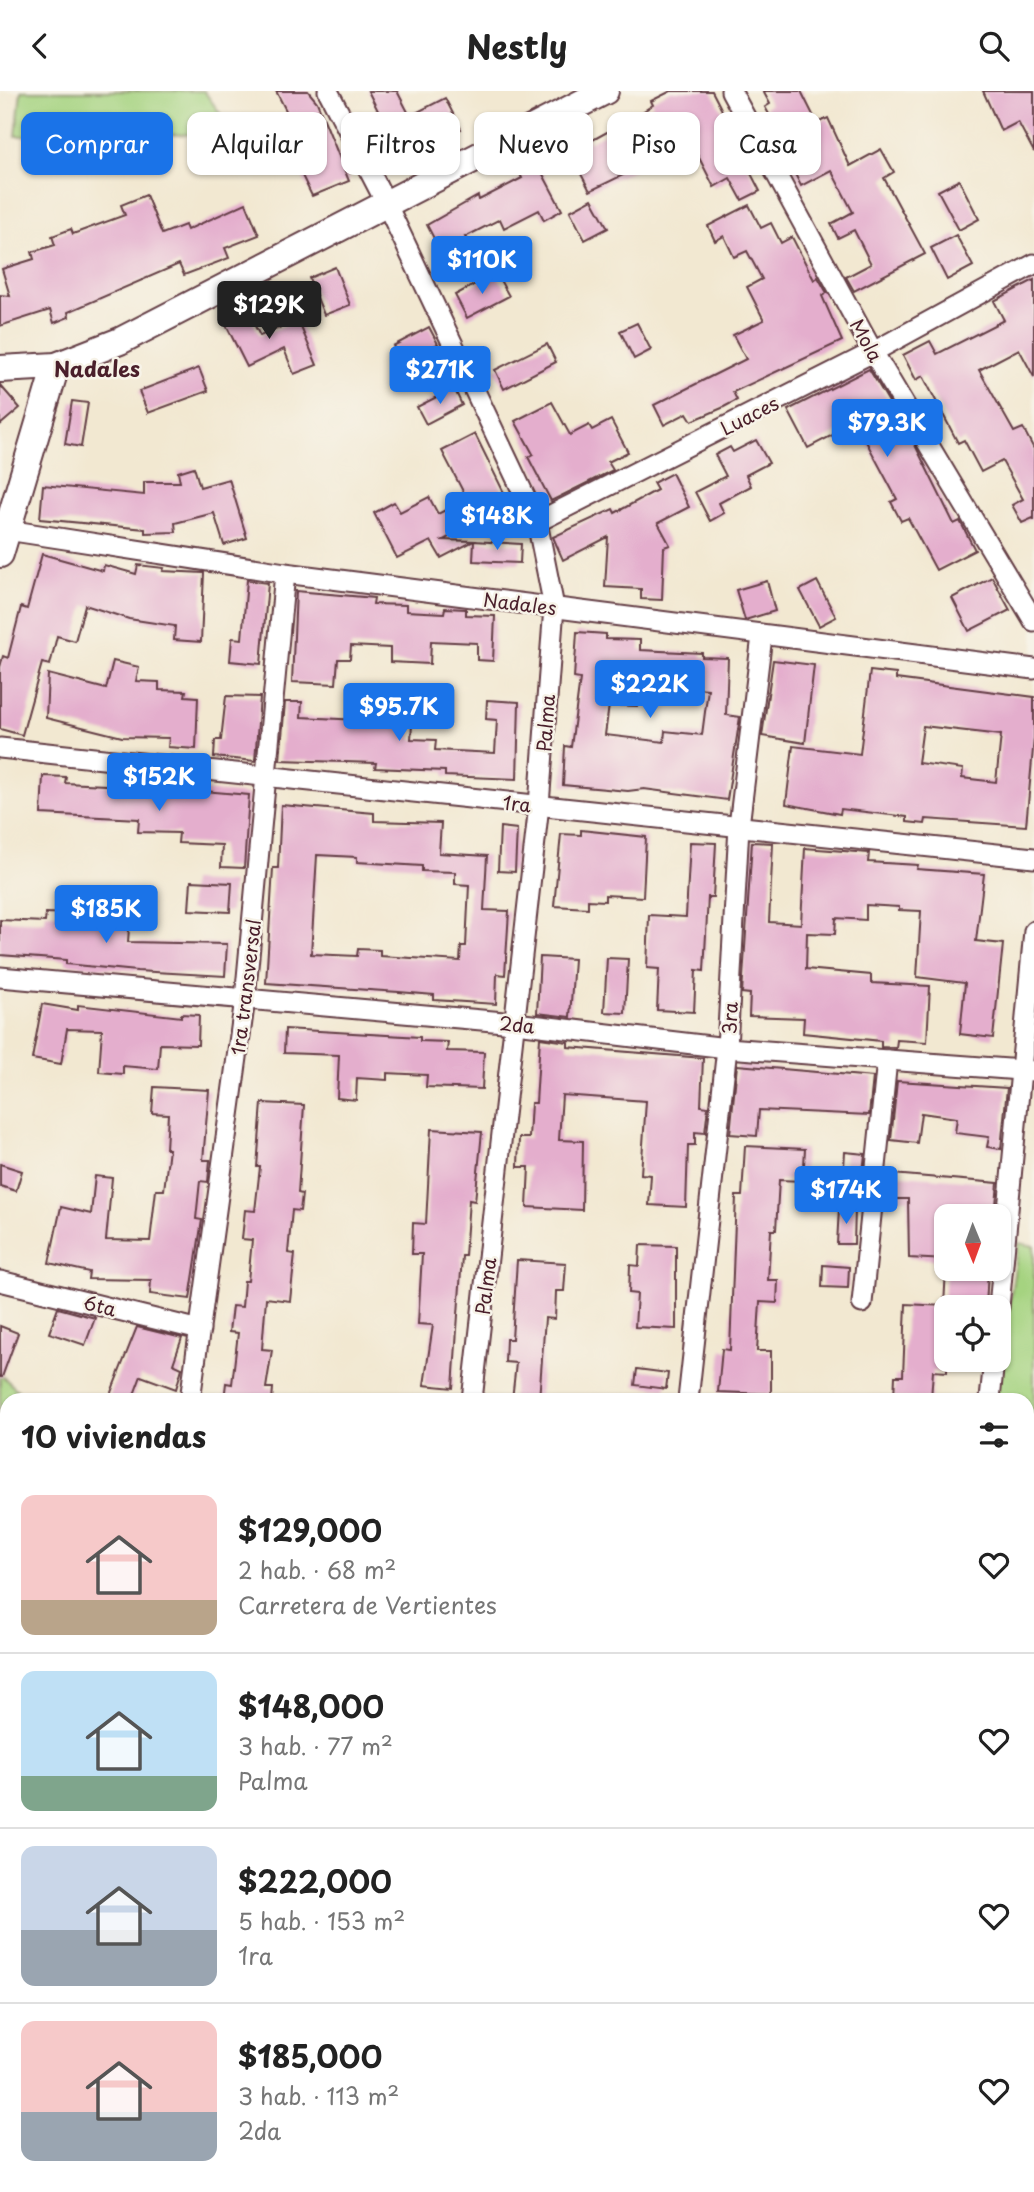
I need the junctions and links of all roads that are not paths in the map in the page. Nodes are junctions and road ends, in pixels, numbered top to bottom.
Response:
1 (328, 91) edge
2 (605, 91) edge
3 (731, 91) edge
4 (386, 203) junction
5 (1034, 264) edge
6 (873, 352) junction
7 (56, 366) junction
8 (0, 369) edge
9 (537, 522) junction
10 (3, 542) edge
11 (285, 573) junction
12 (554, 607) junction
13 (1034, 621) edge
14 (762, 636) junction
15 (1034, 669) edge
16 (0, 748) edge
17 (268, 776) junction
18 (539, 805) junction
19 (739, 826) junction
20 (1034, 858) edge
21 (1034, 931) edge
22 (0, 977) edge
23 (245, 999) junction
24 (515, 1023) junction
25 (727, 1048) junction
26 (887, 1060) junction
27 (1028, 1070) edge
28 (0, 1281) edge
29 (1000, 1295) edge
30 (862, 1303) dead end
31 (200, 1330) junction
32 (993, 1372) edge
33 (191, 1393) edge
34 (473, 1393) edge
35 (689, 1393) edge
36 (991, 1393) edge

1 - 4 street, Palma
2 - 4 main road
3 - 6 street, Mola
4 - 7 main road
4 - 9 street, Palma
5 - 6 street, Luaces
6 - 9 street, Luaces
6 - 13 street, Mola
7 - 8 main road
7 - 10 main road
9 - 12 street, Palma
10 - 11 street, Nadales
11 - 12 street, Nadales
11 - 17 street, 1ra transversal
12 - 14 street, Nadales
12 - 18 street, Palma
14 - 15 street, Nadales
14 - 19 street, 3ra
16 - 17 street, 1ra
17 - 18 street, 1ra
17 - 23 street, 1ra transversal
18 - 19 street, 1ra
18 - 24 street, Palma
19 - 20 street, 1ra
19 - 25 street, 3ra
21 - 27 street
22 - 23 street, 2da
23 - 24 street, 2da
23 - 31 street, 1ra transversal
24 - 25 street, 2da
24 - 34 street, Palma
25 - 26 street, 2da
25 - 35 street, 3ra
26 - 27 street, 2da
26 - 30 street
27 - 29 street
28 - 31 street, 6ta
31 - 33 street, 1ra transversal
32 - 36 street

